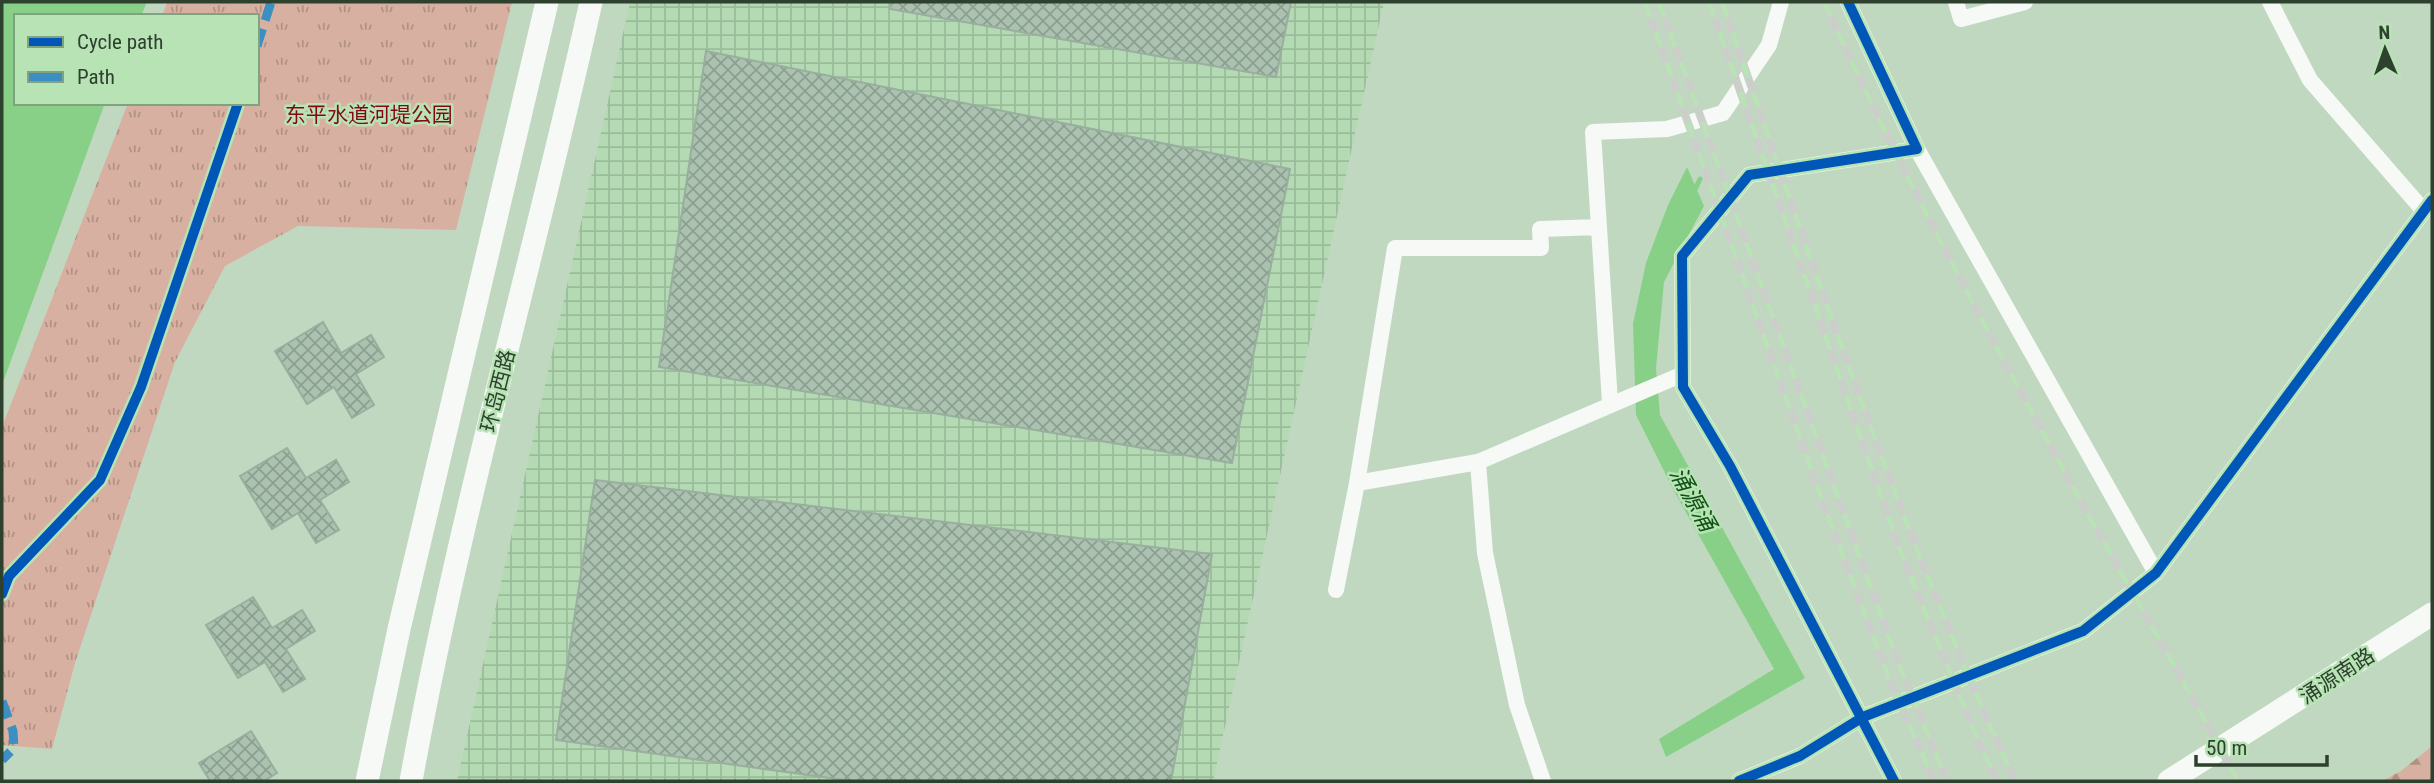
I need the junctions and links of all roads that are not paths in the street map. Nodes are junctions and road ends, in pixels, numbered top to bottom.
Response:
1 (547, 2) edge
2 (591, 2) edge
3 (1781, 2) edge
4 (1848, 2) edge
5 (1956, 2) edge
6 (2025, 2) edge
7 (2270, 2) edge
8 (1917, 149) junction
9 (2428, 206) edge
10 (1599, 227) junction
11 (1683, 374) junction
12 (1610, 403) junction
13 (1478, 462) junction
14 (1357, 483) junction
15 (2156, 573) junction
16 (1336, 590) dead end
17 (2432, 614) edge
18 (2432, 632) edge
19 (1863, 718) junction
20 (367, 781) edge
21 (411, 781) edge
22 (1543, 781) edge
23 (1739, 781) edge
24 (1894, 781) edge
25 (2169, 781) edge
26 (2190, 781) edge

1 - 20 main road, 环岛西路
2 - 21 main road, 环岛西路
3 - 10 street
4 - 8 street
5 - 6 street
7 - 9 street
8 - 11 street
8 - 15 street
9 - 15 street
10 - 12 street
10 - 14 street
11 - 12 street
11 - 19 street
12 - 13 street
13 - 14 street
13 - 22 street
14 - 16 street
15 - 19 street
17 - 25 main road, 涌源南路
18 - 26 main road, 涌源南路
19 - 23 street
19 - 24 street

